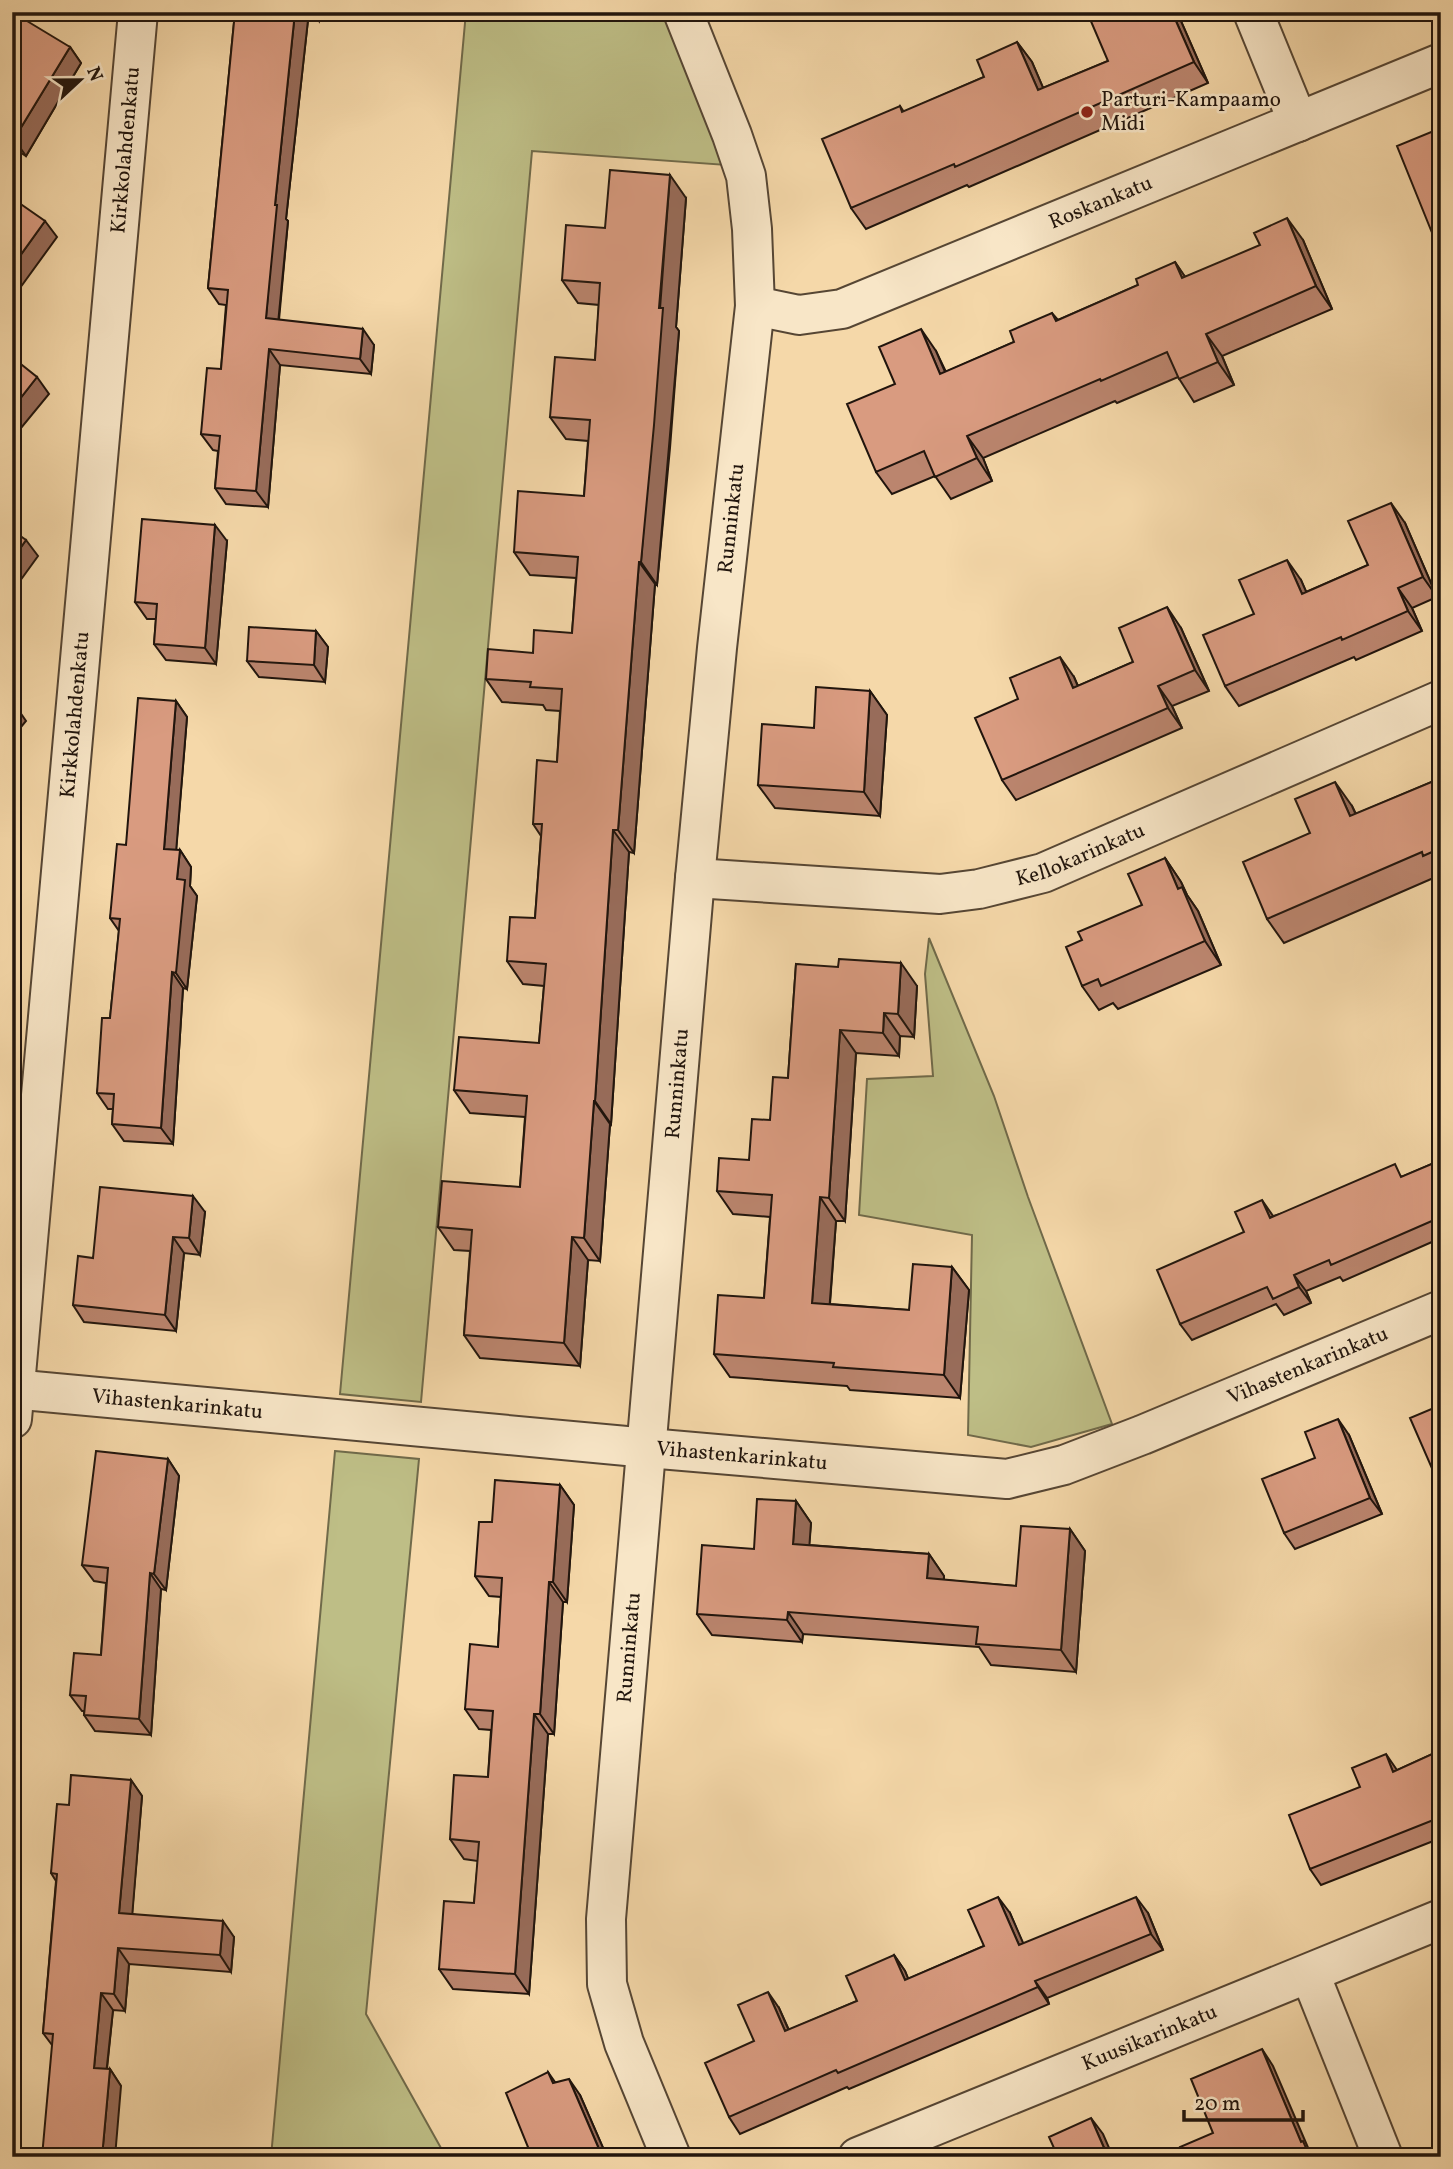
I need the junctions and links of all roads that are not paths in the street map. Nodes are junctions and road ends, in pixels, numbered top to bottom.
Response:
1 (138, 12) edge
2 (683, 12) edge
3 (1253, 12) edge
4 (1441, 63) edge
5 (1298, 122) junction
6 (755, 306) junction
7 (1441, 700) edge
8 (695, 878) junction
9 (1441, 1310) edge
10 (13, 1399) edge
11 (648, 1448) junction
12 (1441, 1919) edge
13 (1310, 1974) junction
14 (671, 2157) edge
15 (858, 2157) edge
16 (1383, 2157) edge

1 - 10 street, Kirkkolahdenkatu
2 - 6 street, Runninkatu
3 - 5 street
4 - 5 street, Roskankatu
5 - 6 street, Roskankatu
6 - 8 street, Runninkatu
7 - 8 street, Kellokarinkatu
8 - 11 street, Runninkatu
9 - 11 street, Vihastenkarinkatu
10 - 11 street, Vihastenkarinkatu
11 - 14 street, Runninkatu
12 - 13 street, Kuusikarinkatu
13 - 15 street, Kuusikarinkatu
13 - 16 street

